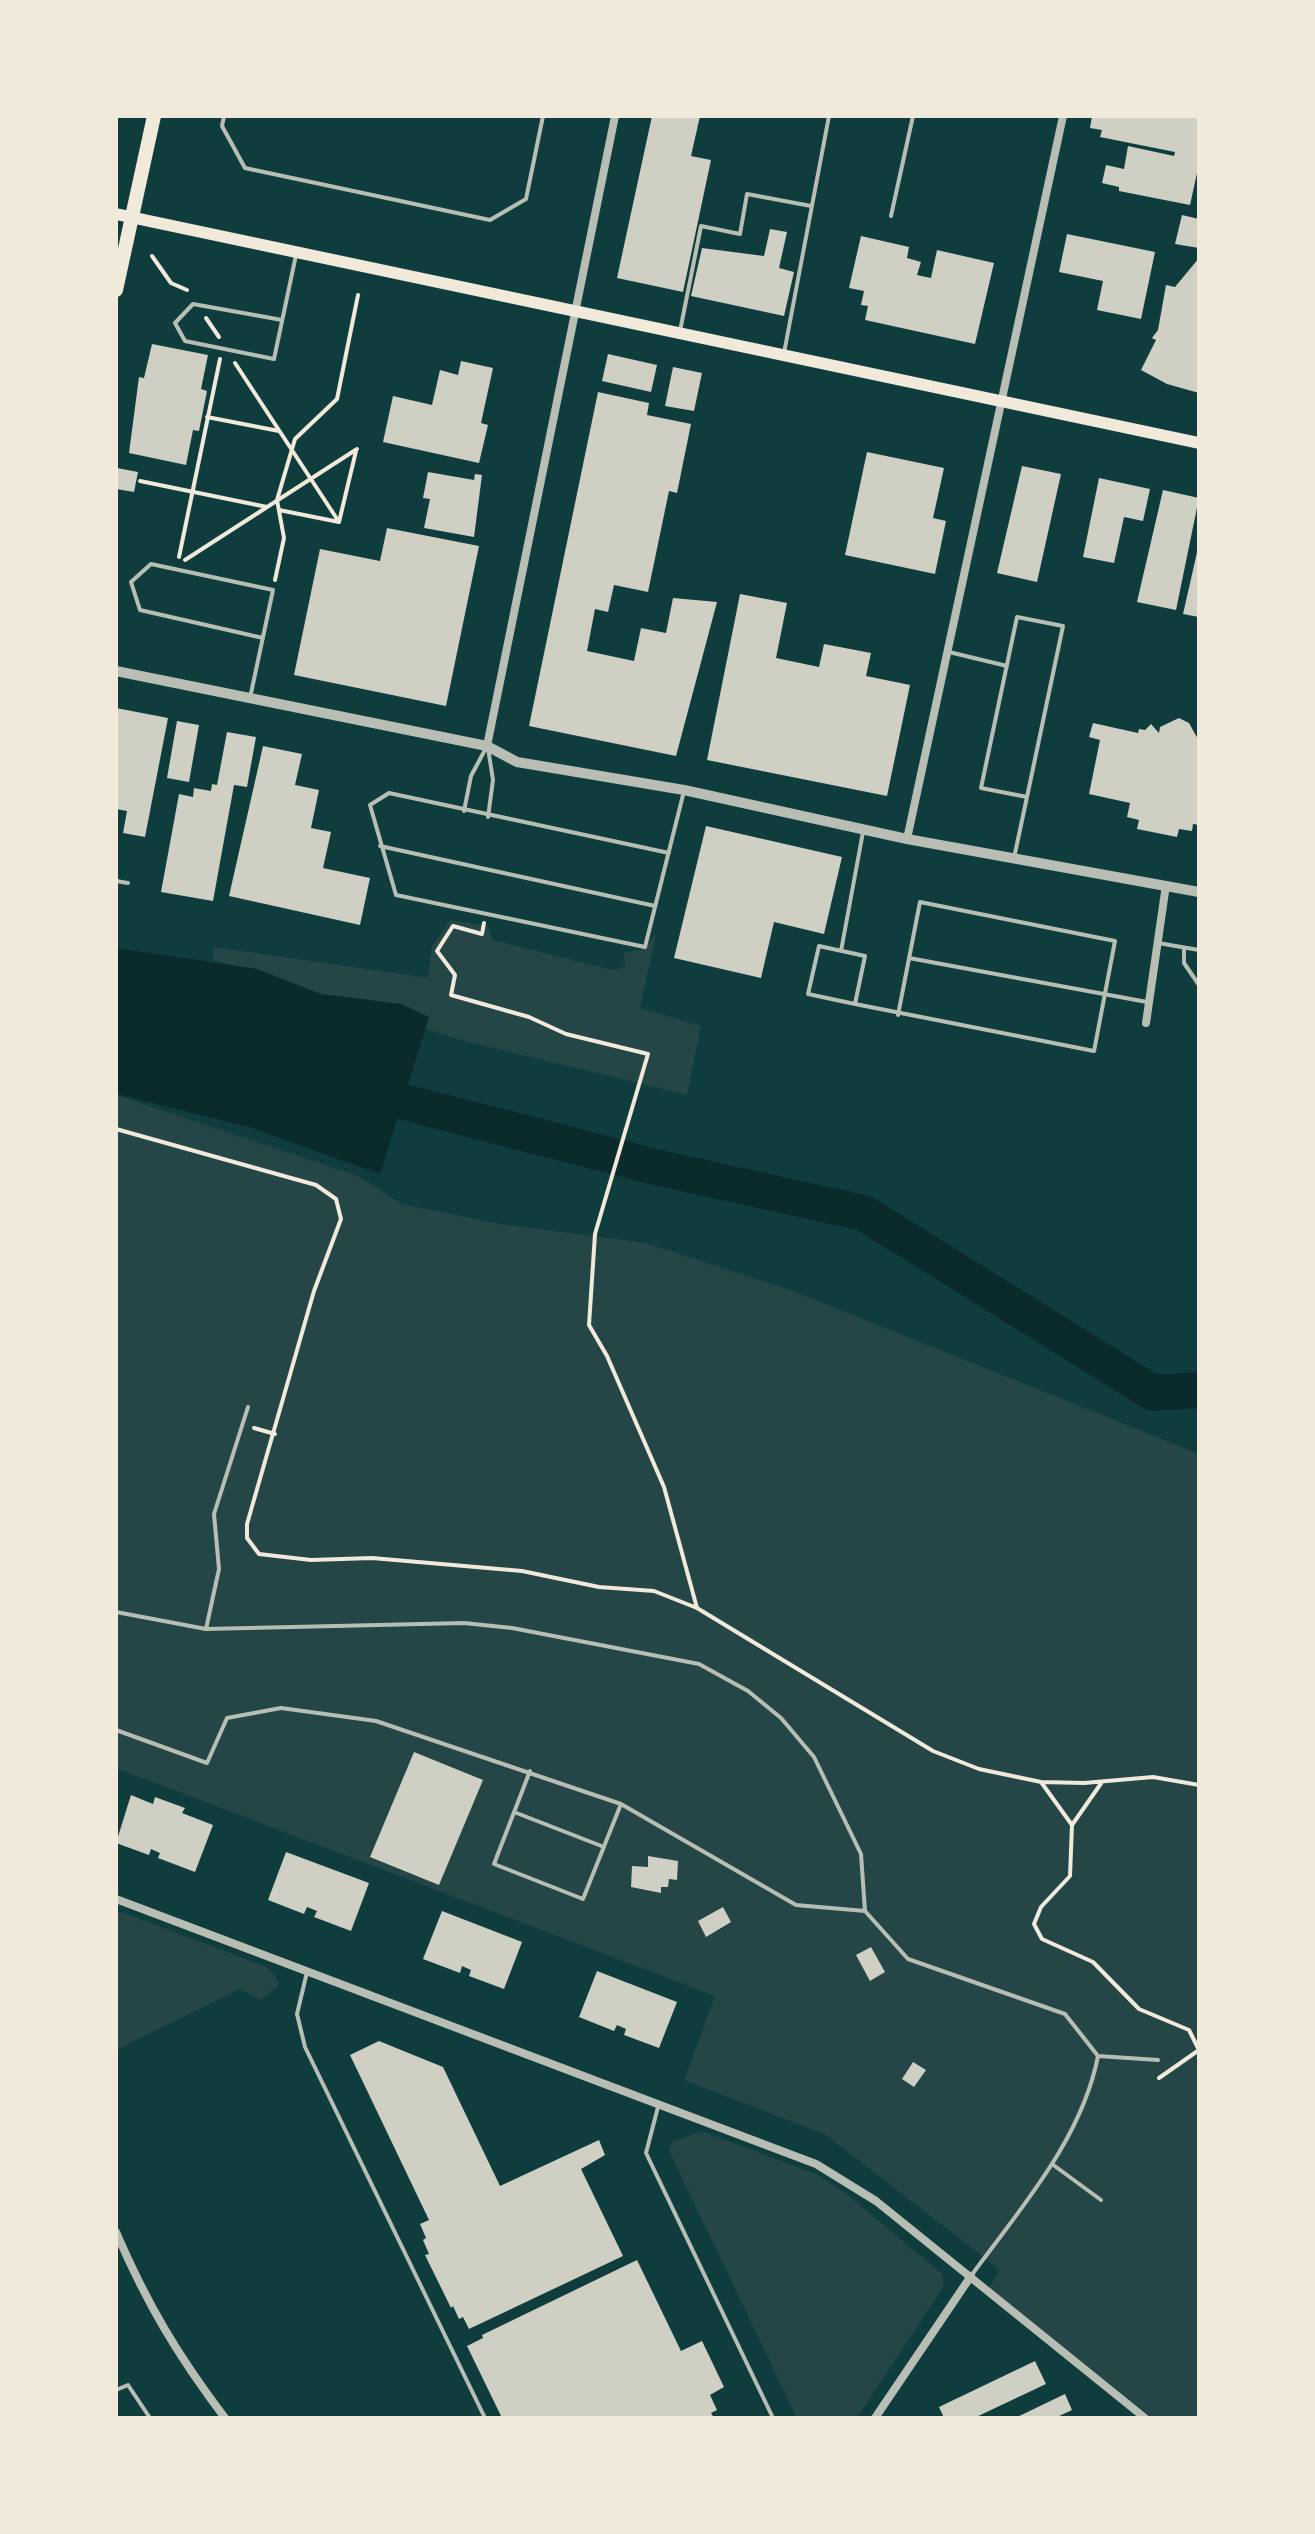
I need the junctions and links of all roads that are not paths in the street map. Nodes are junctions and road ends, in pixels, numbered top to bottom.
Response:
1 (154, 116) edge
2 (224, 116) edge
3 (543, 116) edge
4 (615, 116) edge
5 (829, 116) edge
6 (913, 116) edge
7 (1063, 116) edge
8 (811, 206) junction
9 (116, 214) edge
10 (891, 216) dead end
11 (132, 217) junction
12 (297, 252) junction
13 (116, 290) edge
14 (576, 312) junction
15 (282, 320) junction
16 (679, 334) junction
17 (783, 355) junction
18 (1003, 403) junction
19 (1199, 443) edge
20 (263, 638) junction
21 (949, 652) junction
22 (1007, 666) junction
23 (116, 671) edge
24 (250, 698) junction
25 (487, 746) junction
26 (684, 790) junction
27 (1027, 797) junction
28 (464, 812) junction
29 (488, 817) junction
30 (864, 830) junction
31 (907, 839) junction
32 (380, 846) junction
33 (669, 853) junction
34 (1014, 858) junction
35 (116, 881) edge
36 (128, 883) dead end
37 (1166, 885) junction
38 (1199, 892) edge
39 (655, 906) junction
40 (1157, 942) junction
41 (1184, 948) junction
42 (1199, 950) edge
43 (841, 951) junction
44 (909, 958) junction
45 (1199, 985) edge
46 (1105, 994) junction
47 (1149, 1002) junction
48 (855, 1004) junction
49 (898, 1015) junction
50 (1146, 1023) dead end
51 (248, 1407) dead end
52 (116, 1612) edge
53 (206, 1629) junction
54 (116, 1730) edge
55 (530, 1771) junction
56 (621, 1804) junction
57 (514, 1812) junction
58 (604, 1847) junction
59 (116, 1899) edge
60 (865, 1911) junction
61 (308, 1971) junction
62 (1098, 2056) junction
63 (1158, 2060) dead end
64 (659, 2104) junction
65 (1052, 2164) junction
66 (1101, 2200) dead end
67 (116, 2232) edge
68 (971, 2276) junction
69 (116, 2390) edge
70 (150, 2418) edge
71 (225, 2418) edge
72 (485, 2418) edge
73 (773, 2418) edge
74 (875, 2418) edge
75 (1145, 2418) edge

1 - 11 main road
2 - 3 lane
4 - 14 street
5 - 8 lane
6 - 10 lane
7 - 18 street
8 - 16 lane
8 - 17 lane
9 - 11 main road
11 - 12 main road
11 - 13 main road
12 - 14 main road
12 - 15 lane
14 - 16 main road
14 - 25 street
15 - 15 lane
16 - 17 main road
17 - 18 main road
18 - 19 main road
18 - 21 street
20 - 20 lane
20 - 24 lane
21 - 22 lane
21 - 31 street
22 - 27 lane
22 - 27 lane
23 - 24 street
24 - 25 street
25 - 26 street
25 - 28 lane
25 - 29 lane
26 - 30 street
26 - 33 lane
27 - 34 lane
28 - 29 lane
28 - 32 lane
29 - 33 lane
30 - 31 street
30 - 43 lane
31 - 34 street
32 - 39 lane
32 - 39 lane
33 - 39 lane
34 - 37 street
35 - 36 lane
37 - 38 street
37 - 40 street
40 - 41 lane
40 - 47 street
41 - 42 lane
41 - 45 lane
43 - 48 lane
43 - 48 lane
44 - 46 lane
44 - 46 lane
44 - 49 lane
46 - 47 lane
46 - 49 lane
47 - 50 street
48 - 49 lane
51 - 53 lane
52 - 53 lane
53 - 60 lane
54 - 55 lane
55 - 56 lane
55 - 57 lane
56 - 58 lane
56 - 60 lane
57 - 58 lane
57 - 58 lane
59 - 61 street
60 - 62 lane
61 - 64 street
61 - 72 lane
62 - 63 lane
62 - 65 lane
64 - 68 street
64 - 73 lane
65 - 66 lane
65 - 68 lane
67 - 71 street
68 - 74 street
68 - 75 street
69 - 70 lane

